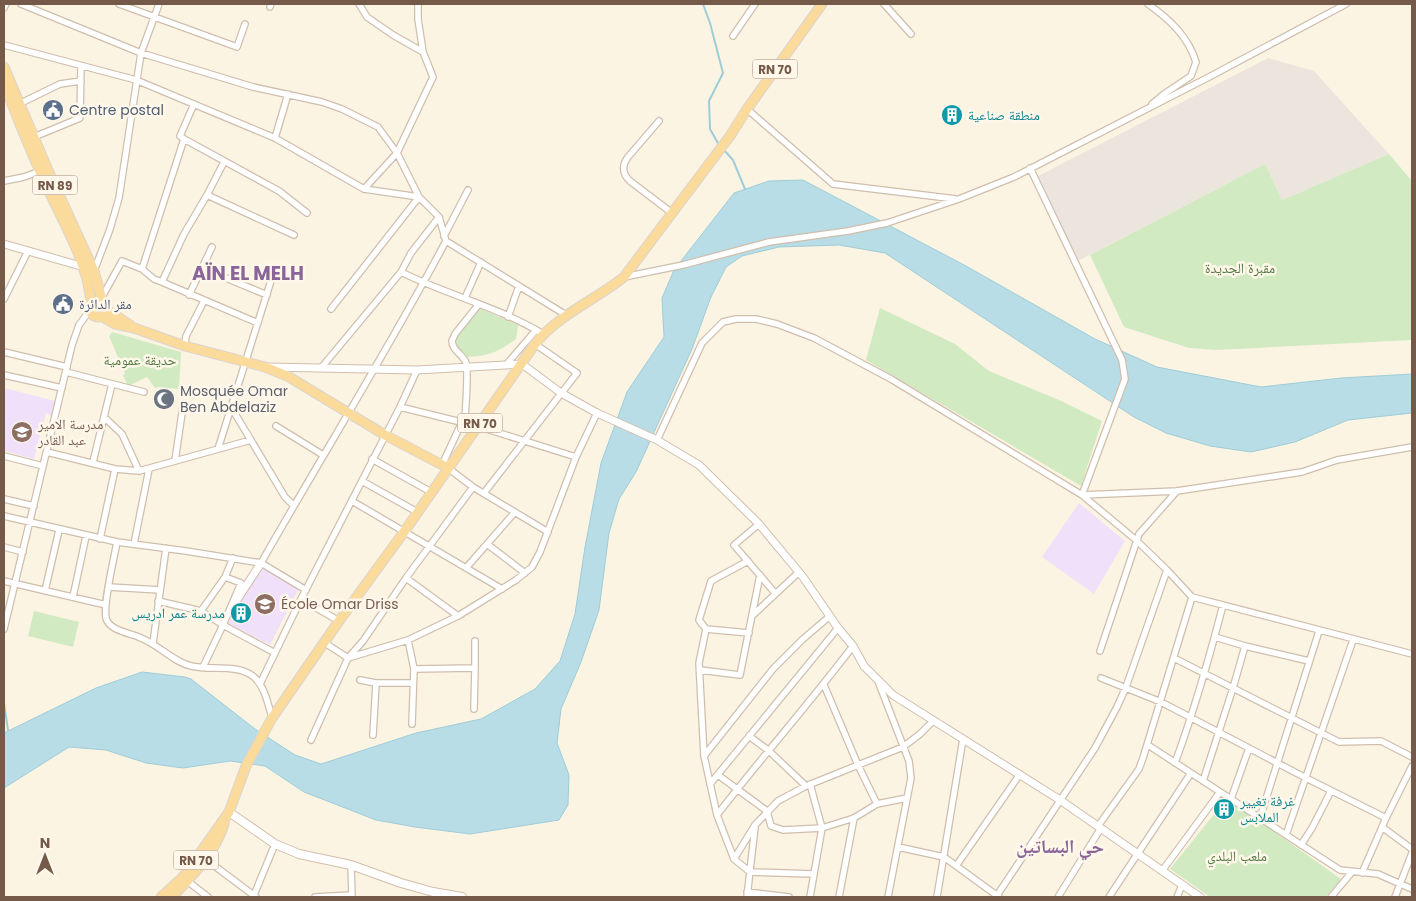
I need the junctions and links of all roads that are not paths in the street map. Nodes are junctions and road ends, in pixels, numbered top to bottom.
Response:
1 (6, 4) edge
2 (21, 4) edge
3 (119, 4) edge
4 (159, 4) edge
5 (359, 4) edge
6 (418, 4) edge
7 (755, 4) edge
8 (822, 4) edge
9 (884, 4) edge
10 (1148, 4) edge
11 (1346, 4) edge
12 (4, 8) edge
13 (154, 17) junction
14 (245, 24) dead end
15 (911, 34) dead end
16 (733, 36) dead end
17 (4, 45) edge
18 (423, 52) junction
19 (140, 53) junction
20 (81, 66) junction
21 (4, 67) edge
22 (136, 80) junction
23 (81, 81) junction
24 (4, 84) edge
25 (288, 94) junction
26 (20, 104) junction
27 (194, 104) junction
28 (747, 108) junction
29 (1146, 110) junction
30 (659, 121) dead end
31 (34, 137) junction
32 (275, 138) junction
33 (184, 139) junction
34 (397, 153) junction
35 (224, 162) junction
36 (1030, 168) junction
37 (43, 170) junction
38 (4, 181) edge
39 (364, 189) junction
40 (468, 190) dead end
41 (207, 195) junction
42 (419, 197) junction
43 (959, 199) junction
44 (307, 213) dead end
45 (672, 213) junction
46 (439, 217) junction
47 (294, 235) dead end
48 (445, 239) junction
49 (4, 244) edge
50 (212, 247) dead end
51 (28, 251) junction
52 (481, 262) junction
53 (84, 267) junction
54 (202, 268) junction
55 (275, 268) dead end
56 (142, 269) junction
57 (94, 271) junction
58 (401, 272) junction
59 (624, 277) junction
60 (162, 282) junction
61 (424, 284) junction
62 (518, 286) junction
63 (189, 295) junction
64 (267, 295) junction
65 (465, 298) junction
66 (4, 299) edge
67 (204, 301) junction
68 (479, 304) junction
69 (103, 306) junction
70 (91, 307) junction
71 (331, 308) dead end
72 (566, 316) junction
73 (508, 317) junction
74 (258, 323) junction
75 (540, 332) junction
76 (535, 344) junction
77 (185, 346) junction
78 (4, 352) edge
79 (246, 362) junction
80 (522, 364) junction
81 (506, 365) junction
82 (265, 367) junction
83 (467, 367) junction
84 (321, 368) junction
85 (66, 369) junction
86 (374, 369) junction
87 (418, 370) junction
88 (4, 375) edge
89 (112, 384) junction
90 (62, 388) junction
91 (144, 392) dead end
92 (561, 393) junction
93 (183, 406) dead end
94 (231, 407) junction
95 (400, 407) junction
96 (348, 413) junction
97 (597, 413) junction
98 (104, 417) junction
99 (464, 423) junction
100 (276, 426) dead end
101 (477, 426) junction
102 (385, 435) junction
103 (655, 439) junction
104 (251, 440) junction
105 (524, 441) junction
106 (1412, 447) edge
107 (218, 449) junction
108 (47, 452) junction
109 (323, 455) junction
110 (4, 456) edge
111 (576, 457) junction
112 (372, 459) junction
113 (175, 461) junction
114 (93, 462) junction
115 (43, 466) junction
116 (445, 467) junction
117 (115, 469) junction
118 (148, 469) junction
119 (139, 472) junction
120 (362, 481) junction
121 (473, 487) junction
122 (1177, 491) junction
123 (431, 492) junction
124 (484, 494) junction
125 (1082, 495) junction
126 (4, 499) edge
127 (352, 501) junction
128 (34, 506) junction
129 (294, 506) junction
130 (417, 512) junction
131 (515, 512) junction
132 (4, 516) edge
133 (30, 522) junction
134 (759, 524) junction
135 (59, 530) junction
136 (404, 532) junction
137 (548, 532) junction
138 (86, 536) junction
139 (100, 539) junction
140 (1136, 540) junction
141 (117, 542) junction
142 (134, 544) junction
143 (487, 544) junction
144 (429, 546) junction
145 (4, 547) edge
146 (166, 548) junction
147 (23, 552) junction
148 (234, 558) junction
149 (748, 561) junction
150 (261, 563) junction
151 (466, 568) junction
152 (1167, 570) junction
153 (799, 572) junction
154 (525, 573) junction
155 (760, 575) junction
156 (225, 577) junction
157 (406, 578) junction
158 (4, 581) edge
159 (15, 584) junction
160 (109, 588) junction
161 (502, 589) junction
162 (160, 590) junction
163 (306, 590) junction
164 (45, 591) junction
165 (775, 593) junction
166 (1192, 597) junction
167 (73, 598) junction
168 (301, 599) junction
169 (158, 602) junction
170 (106, 605) junction
171 (1223, 606) junction
172 (230, 609) junction
173 (200, 611) junction
174 (458, 616) junction
175 (752, 616) junction
176 (830, 616) junction
177 (338, 622) junction
178 (223, 625) junction
179 (838, 628) junction
180 (4, 629) edge
181 (706, 629) junction
182 (1318, 631) junction
183 (749, 633) junction
184 (1215, 637) junction
185 (408, 640) junction
186 (1353, 640) junction
187 (475, 641) dead end
188 (152, 643) junction
189 (325, 643) junction
190 (853, 646) junction
191 (1245, 646) junction
192 (1100, 651) dead end
193 (275, 653) junction
194 (1412, 654) edge
195 (348, 658) junction
196 (1174, 658) junction
197 (1309, 661) junction
198 (203, 668) junction
199 (414, 668) junction
200 (475, 668) junction
201 (700, 670) junction
202 (1205, 674) junction
203 (1101, 678) dead end
204 (360, 680) dead end
205 (878, 681) junction
206 (376, 683) junction
207 (413, 683) junction
208 (260, 684) junction
209 (824, 685) junction
210 (1126, 687) junction
211 (1234, 688) junction
212 (1161, 702) junction
213 (474, 709) dead end
214 (1191, 718) junction
215 (1291, 718) junction
216 (271, 720) junction
217 (933, 721) junction
218 (412, 724) dead end
219 (1219, 733) junction
220 (1321, 734) junction
221 (373, 735) dead end
222 (749, 736) junction
223 (963, 739) junction
224 (311, 740) dead end
225 (1148, 745) junction
226 (904, 747) junction
227 (1249, 748) junction
228 (768, 750) junction
229 (704, 756) junction
230 (1412, 757) edge
231 (1175, 763) junction
232 (1276, 763) junction
233 (858, 766) junction
234 (1412, 766) edge
235 (1191, 773) junction
236 (1020, 774) junction
237 (718, 775) junction
238 (1306, 778) junction
239 (1203, 781) junction
240 (710, 784) junction
241 (808, 785) junction
242 (737, 790) junction
243 (1331, 791) junction
244 (1220, 792) junction
245 (907, 798) junction
246 (1231, 799) junction
247 (1060, 800) junction
248 (877, 804) junction
249 (767, 811) junction
250 (227, 815) junction
251 (717, 816) junction
252 (854, 818) junction
253 (1260, 818) junction
254 (1386, 818) junction
255 (755, 825) junction
256 (1100, 827) junction
257 (1382, 827) junction
258 (822, 828) junction
259 (1286, 835) junction
260 (275, 844) junction
261 (1301, 845) junction
262 (898, 847) junction
263 (1412, 851) edge
264 (1137, 854) junction
265 (202, 856) junction
266 (944, 857) junction
267 (734, 859) junction
268 (351, 865) junction
269 (956, 866) junction
270 (1162, 871) junction
271 (750, 872) junction
272 (1352, 872) junction
273 (1362, 873) junction
274 (814, 874) junction
275 (185, 879) junction
276 (1399, 883) junction
277 (1182, 885) junction
278 (1412, 889) edge
279 (747, 895) edge
280 (255, 896) edge
281 (352, 896) edge
282 (161, 897) edge
283 (171, 897) edge
284 (208, 897) edge
285 (315, 897) edge
286 (462, 897) edge
287 (779, 897) edge
288 (789, 897) edge
289 (810, 897) edge
290 (839, 897) edge
291 (888, 897) edge
292 (937, 897) edge
293 (998, 897) edge
294 (1060, 897) edge
295 (1109, 897) edge
296 (1176, 897) edge
297 (1200, 897) edge
298 (1331, 897) edge
299 (1395, 897) edge

1 - 12 street
2 - 19 street
3 - 13 street
4 - 13 street
5 - 18 street
6 - 18 street
7 - 16 street
8 - 28 main road, RN 70
9 - 15 street
10 - 29 street
11 - 29 street
13 - 14 street
13 - 19 street
17 - 20 street
18 - 34 street
19 - 22 street
19 - 25 street
20 - 22 street
20 - 23 street
21 - 26 main road, RN 89
22 - 27 street
22 - 57 street
23 - 26 street
23 - 31 street
24 - 37 main road, RN 89
25 - 32 street
25 - 34 street
26 - 31 main road, RN 89
27 - 32 street
27 - 33 street
28 - 43 street
28 - 45 main road, RN 70
29 - 36 street
30 - 45 street
31 - 37 main road, RN 89
32 - 39 street
33 - 35 street
33 - 56 street
34 - 39 street
34 - 42 street
35 - 41 street
35 - 44 street
36 - 43 street
36 - 125 street
37 - 38 street
37 - 53 main road, RN 89
37 - 57 main road, RN 89
39 - 42 street
40 - 48 street
41 - 47 street
41 - 60 street
42 - 46 street
42 - 71 street
43 - 59 street
45 - 59 main road, RN 70
46 - 48 street
46 - 58 street
48 - 52 street
48 - 61 street
49 - 51 street
50 - 54 street
51 - 53 street
51 - 66 street
52 - 62 street
52 - 65 street
53 - 57 street
53 - 70 main road, RN 89
54 - 63 street
54 - 64 street
55 - 64 street
56 - 60 street
56 - 69 street
57 - 69 main road, RN 89
58 - 61 street
58 - 84 street
59 - 72 main road, RN 70
60 - 63 street
61 - 65 street
61 - 86 street
62 - 72 street
62 - 73 street
63 - 67 street
64 - 74 street
65 - 68 street
67 - 74 street
67 - 77 street
68 - 73 street
68 - 83 street
69 - 70 main road
69 - 70 main road
69 - 77 main road
70 - 85 street
72 - 75 main road, RN 70
73 - 75 street
74 - 79 street
75 - 76 main road, RN 70
75 - 81 street
76 - 80 main road, RN 70
76 - 92 street
77 - 79 main road
78 - 85 street
79 - 82 main road
79 - 94 street
80 - 81 street
80 - 92 street
80 - 101 main road, RN 70
81 - 83 street
82 - 84 street
82 - 96 main road
83 - 87 street
83 - 99 street
84 - 86 street
85 - 89 street
85 - 90 street
86 - 87 street
86 - 96 street
87 - 95 street
88 - 90 street
89 - 91 street
89 - 98 street
90 - 108 street
92 - 97 street
92 - 105 street
93 - 113 street
94 - 104 street
94 - 107 street
95 - 99 street
95 - 102 street
96 - 102 main road
96 - 109 street
97 - 103 street
97 - 111 street
98 - 114 street
98 - 119 street
99 - 101 street
99 - 116 street
100 - 109 street
101 - 105 street
101 - 116 main road, RN 70
102 - 112 street
102 - 116 main road
103 - 125 street
103 - 134 street
104 - 107 street
104 - 129 street
105 - 111 street
105 - 124 street
106 - 122 street
107 - 113 street
108 - 114 street
108 - 115 street
109 - 129 street
110 - 115 street
111 - 137 street
112 - 120 street
112 - 123 street
113 - 118 street
114 - 117 street
115 - 128 street
116 - 121 street
116 - 123 main road, RN 70
117 - 119 street
117 - 139 street
118 - 119 street
118 - 142 street
120 - 127 street
120 - 130 street
121 - 124 street
121 - 144 street
122 - 125 street
122 - 140 street
123 - 130 main road, RN 70
124 - 131 street
125 - 140 street
126 - 128 street
127 - 136 street
127 - 163 street
128 - 133 street
129 - 150 street
130 - 136 main road, RN 70
131 - 137 street
131 - 143 street
132 - 133 street
133 - 135 street
133 - 147 street
134 - 149 street
134 - 153 street
135 - 138 street
135 - 164 street
136 - 144 street
136 - 177 main road, RN 70
137 - 154 street
138 - 139 street
138 - 167 street
139 - 141 street
140 - 152 street
140 - 192 street
141 - 142 street
141 - 160 street
142 - 146 street
143 - 151 street
143 - 154 street
144 - 151 street
144 - 157 street
145 - 147 street
146 - 148 street
146 - 162 street
147 - 159 street
148 - 150 street
148 - 156 street
149 - 155 street
149 - 181 street
150 - 163 street
150 - 172 street
151 - 161 street
152 - 166 street
152 - 210 street
153 - 165 street
153 - 176 street
154 - 161 street
155 - 165 street
155 - 175 street
156 - 172 street
156 - 173 street
157 - 174 street
157 - 195 street
158 - 159 street
159 - 164 street
159 - 180 street
160 - 162 street
160 - 170 street
161 - 174 street
162 - 169 street
163 - 168 street
164 - 167 street
165 - 175 street
166 - 171 street
166 - 196 street
167 - 170 street
168 - 177 street
168 - 193 street
169 - 173 street
169 - 188 street
170 - 188 street
171 - 182 street
171 - 184 street
172 - 178 street
173 - 178 street
174 - 185 street
175 - 183 street
176 - 179 street
176 - 229 street
177 - 189 main road, RN 70
178 - 193 street
178 - 198 street
179 - 190 street
179 - 222 street
181 - 183 street
181 - 201 street
182 - 186 street
182 - 197 street
183 - 201 street
184 - 191 street
184 - 202 street
185 - 195 street
185 - 199 street
186 - 194 street
186 - 220 street
187 - 200 street
188 - 198 street
189 - 195 street
189 - 216 main road, RN 70
190 - 205 street
190 - 209 street
191 - 197 street
191 - 211 street
193 - 208 street
195 - 224 street
196 - 202 street
196 - 212 street
197 - 215 street
198 - 208 street
199 - 200 street
199 - 207 street
200 - 213 street
201 - 229 street
202 - 211 street
202 - 214 street
203 - 210 street
204 - 206 street
205 - 217 street
205 - 226 street
206 - 207 street
206 - 221 street
207 - 218 street
208 - 216 street
209 - 228 street
209 - 233 street
210 - 212 street
210 - 247 street
211 - 215 street
211 - 219 street
212 - 214 street
212 - 225 street
214 - 219 street
214 - 231 street
215 - 220 street
215 - 232 street
216 - 250 main road, RN 70
217 - 223 street
217 - 226 street
219 - 227 street
219 - 239 street
220 - 230 street
220 - 238 street
222 - 228 street
222 - 237 street
223 - 236 street
223 - 266 street
225 - 231 street
225 - 256 street
226 - 233 street
226 - 245 street
227 - 232 street
227 - 246 street
228 - 241 street
228 - 242 street
229 - 240 street
231 - 235 street
232 - 238 street
232 - 253 street
233 - 241 street
233 - 248 street
234 - 254 street
235 - 239 street
235 - 264 street
236 - 247 street
236 - 269 street
237 - 240 street
237 - 242 street
238 - 243 street
238 - 259 street
239 - 244 street
240 - 251 street
241 - 249 street
241 - 258 street
242 - 249 street
242 - 251 street
243 - 254 street
243 - 261 street
244 - 246 street
244 - 270 street
245 - 248 street
245 - 262 street
246 - 253 street
247 - 256 street
247 - 293 street
248 - 252 street
249 - 255 street
249 - 258 street
250 - 260 main road
250 - 265 main road, RN 70
251 - 267 street
252 - 258 street
252 - 290 street
253 - 259 street
254 - 257 street
255 - 267 street
255 - 271 street
256 - 264 street
256 - 294 street
257 - 263 street
257 - 273 street
258 - 274 street
259 - 261 street
260 - 268 main road
260 - 280 street
261 - 272 street
262 - 266 street
262 - 291 street
263 - 276 street
264 - 270 street
264 - 295 street
265 - 275 main road, RN 70
265 - 280 street
266 - 269 street
266 - 292 street
267 - 271 street
268 - 281 street
268 - 286 main road
269 - 293 street
270 - 277 street
271 - 274 street
271 - 279 street
272 - 273 street
272 - 298 street
273 - 276 street
274 - 289 street
275 - 282 main road, RN 70
275 - 283 main road, RN 70
275 - 284 street
276 - 278 street
276 - 299 street
277 - 296 street
277 - 297 street
279 - 287 street
281 - 285 street
287 - 288 street

